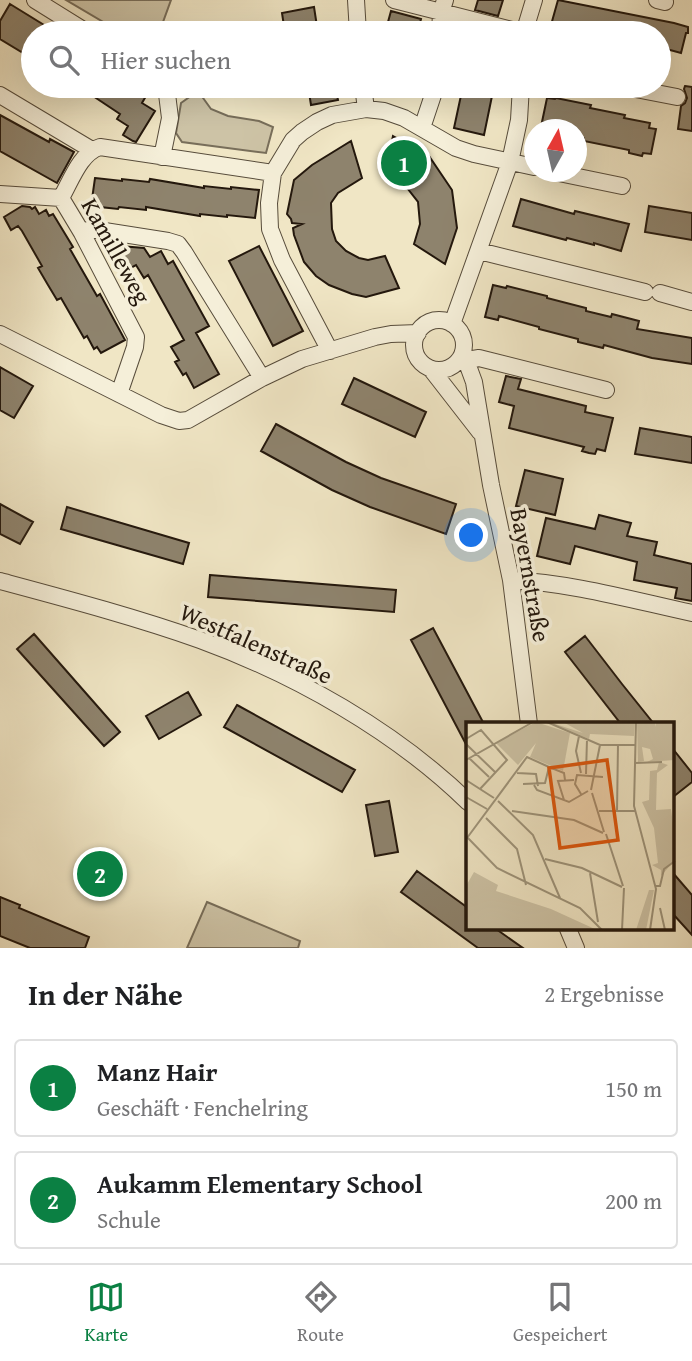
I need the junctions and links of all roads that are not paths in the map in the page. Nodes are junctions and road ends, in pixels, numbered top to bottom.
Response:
1 (34, 0) edge
2 (356, 0) edge
3 (394, 0) edge
4 (534, 0) edge
5 (443, 7) edge
6 (68, 21) edge
7 (357, 21) edge
8 (487, 21) edge
9 (528, 21) edge
10 (0, 95) edge
11 (671, 96) edge
12 (677, 97) dead end
13 (168, 98) edge
14 (365, 98) edge
15 (432, 98) edge
16 (520, 98) edge
17 (366, 109) junction
18 (422, 128) junction
19 (92, 150) junction
20 (162, 157) junction
21 (510, 162) junction
22 (524, 165) edge
23 (273, 173) junction
24 (587, 179) edge
25 (622, 186) dead end
26 (0, 194) edge
27 (61, 198) junction
28 (82, 233) junction
29 (479, 251) junction
30 (692, 302) edge
31 (452, 324) junction
32 (418, 333) junction
33 (0, 334) edge
34 (330, 351) junction
35 (465, 356) junction
36 (431, 369) junction
37 (262, 378) junction
38 (606, 390) dead end
39 (118, 394) junction
40 (482, 433) junction
41 (511, 580) junction
42 (0, 581) edge
43 (692, 613) edge
44 (529, 722) edge
45 (466, 800) edge
46 (568, 930) edge
47 (576, 948) edge

1 - 6 street
2 - 7 street
3 - 5 street
4 - 9 street
5 - 8 street
10 - 19 street
11 - 12 street
13 - 20 street
14 - 17 street
15 - 18 street
16 - 21 street
17 - 18 street
17 - 23 street
18 - 21 street
19 - 20 street
19 - 27 street, Kamilleweg
20 - 23 street
21 - 22 street
21 - 29 street
23 - 34 street
24 - 25 street
26 - 27 street
27 - 28 street, Kamilleweg
28 - 37 street
28 - 39 street, Kamilleweg
29 - 30 street
29 - 31 street
31 - 32 street
31 - 35 street
32 - 34 street
32 - 36 street
33 - 39 street
34 - 37 street
35 - 36 street
35 - 38 street
35 - 40 street, Bayernstraße
36 - 40 street, Bayernstraße
37 - 39 street
40 - 41 street, Bayernstraße
41 - 43 street
41 - 44 street, Bayernstraße
42 - 45 street, Westfalenstraße
46 - 47 street

